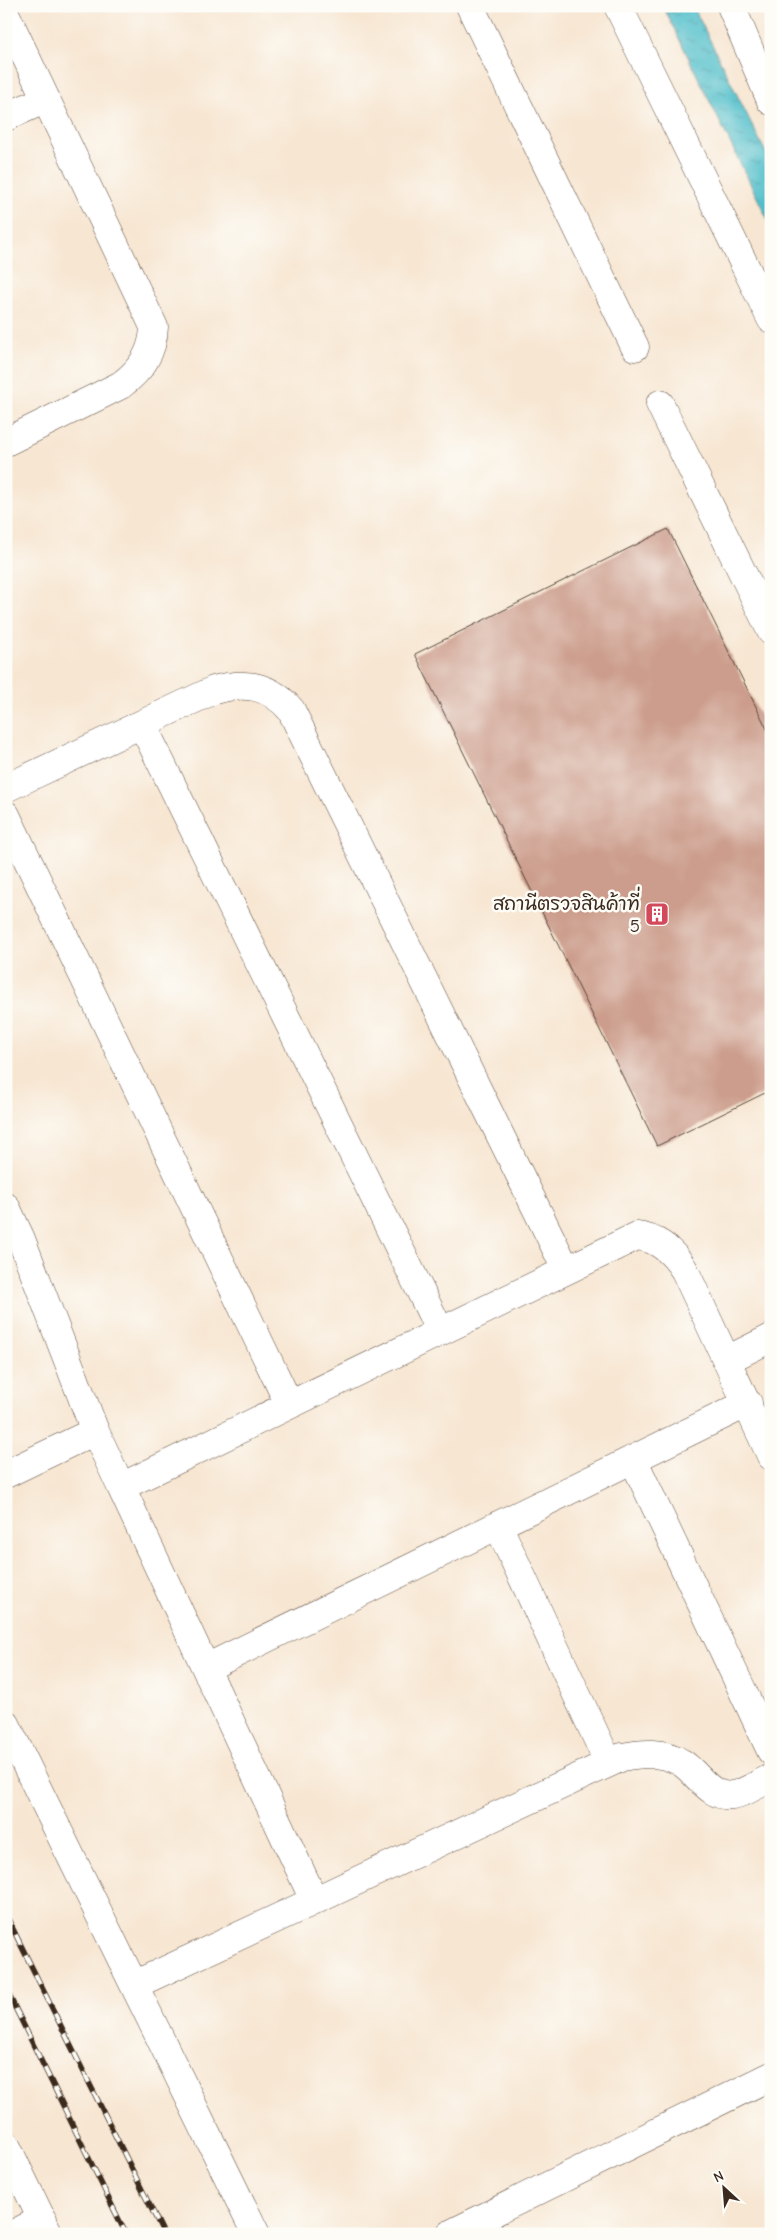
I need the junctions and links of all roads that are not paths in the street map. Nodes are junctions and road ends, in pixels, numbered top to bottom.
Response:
1 (470, 6) edge
2 (618, 6) edge
3 (731, 6) edge
4 (6, 15) edge
5 (46, 99) junction
6 (771, 101) edge
7 (6, 117) edge
8 (771, 319) edge
9 (635, 347) dead end
10 (660, 404) dead end
11 (6, 442) edge
12 (771, 631) edge
13 (142, 724) junction
14 (6, 788) edge
15 (6, 815) edge
16 (6, 1207) edge
17 (566, 1269) junction
18 (440, 1331) junction
19 (771, 1338) edge
20 (727, 1360) junction
21 (748, 1403) junction
22 (289, 1404) junction
23 (95, 1432) junction
24 (771, 1456) edge
25 (633, 1459) junction
26 (6, 1474) edge
27 (121, 1487) junction
28 (498, 1525) junction
29 (206, 1668) junction
30 (6, 1724) edge
31 (771, 1751) edge
32 (608, 1762) junction
33 (771, 1778) edge
34 (314, 1900) junction
35 (134, 1985) junction
36 (771, 2076) edge
37 (6, 2145) edge
38 (46, 2227) edge
39 (13, 2234) edge
40 (256, 2234) edge
41 (450, 2234) edge

1 - 9 street
2 - 8 street
3 - 6 street
4 - 5 street
5 - 7 street
5 - 11 street
10 - 12 street
13 - 14 street
13 - 17 street
13 - 18 street
15 - 22 street
16 - 23 street
17 - 18 street
17 - 20 street
18 - 22 street
19 - 20 street
20 - 21 street
21 - 24 street
21 - 25 street
22 - 27 street
23 - 26 street
23 - 27 street
25 - 28 street
25 - 31 street
27 - 29 street
28 - 29 street
28 - 32 street
29 - 34 street
30 - 35 street
32 - 33 street
32 - 34 street
34 - 35 street
35 - 40 street
36 - 41 street
37 - 38 street
38 - 39 street

